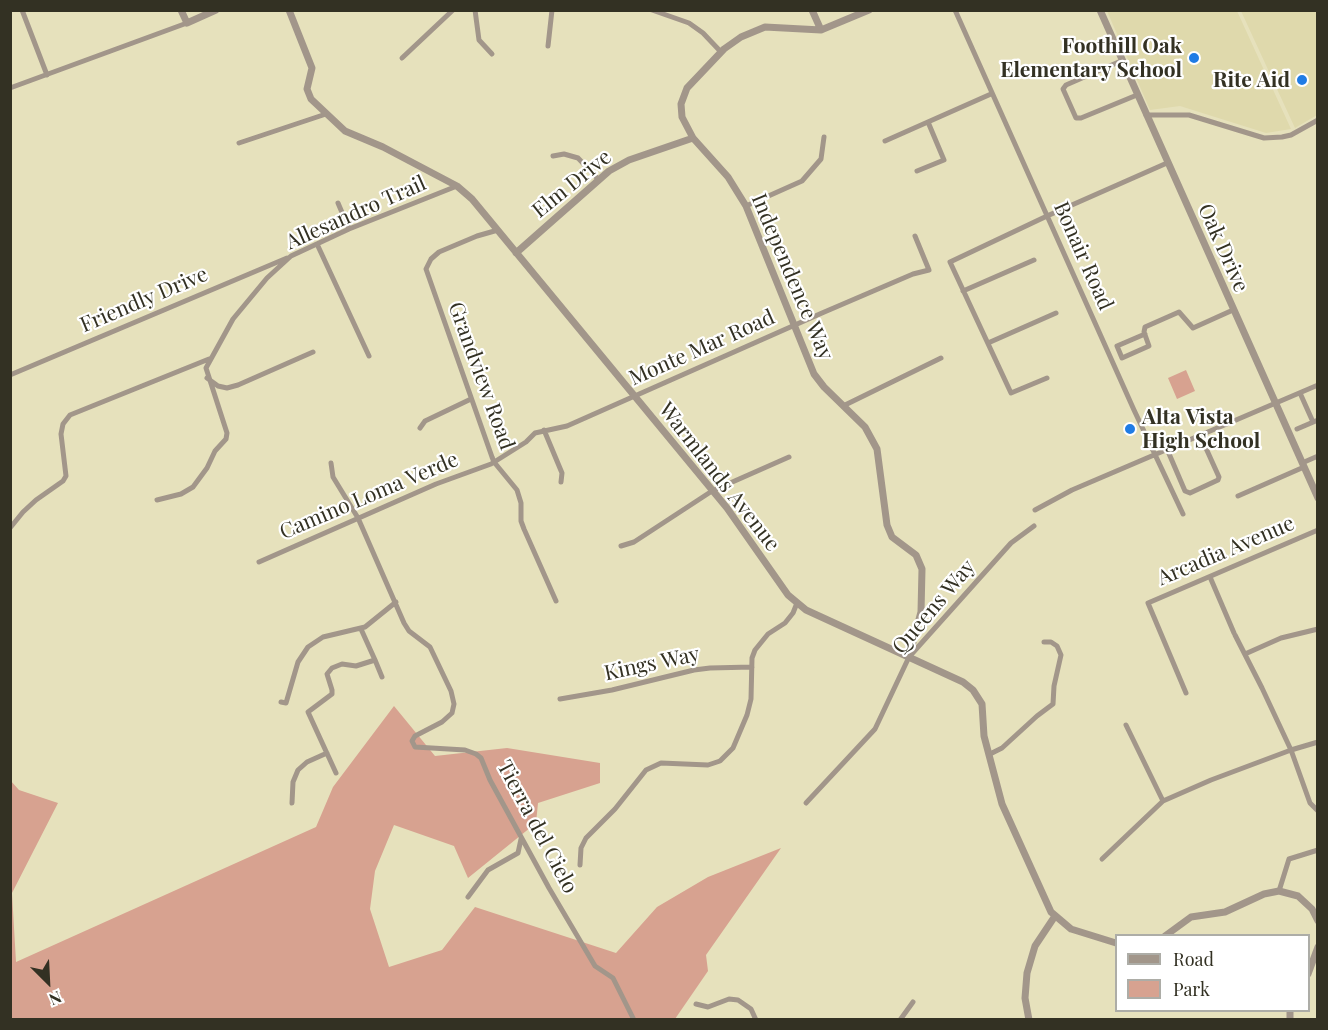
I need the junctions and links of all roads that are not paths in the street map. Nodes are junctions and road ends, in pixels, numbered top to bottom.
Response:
1 (22, 10) edge
2 (181, 10) edge
3 (216, 10) edge
4 (289, 10) edge
5 (453, 10) edge
6 (475, 10) edge
7 (552, 10) edge
8 (652, 10) edge
9 (812, 10) edge
10 (869, 10) edge
11 (956, 10) edge
12 (1100, 10) edge
13 (187, 23) junction
14 (821, 30) junction
15 (548, 46) dead end
16 (721, 52) junction
17 (492, 54) dead end
18 (402, 58) dead end
19 (1121, 61) junction
20 (47, 75) junction
21 (10, 88) edge
22 (991, 94) junction
23 (1137, 95) junction
24 (326, 114) junction
25 (1146, 115) junction
26 (1317, 120) edge
27 (928, 122) junction
28 (824, 137) dead end
29 (693, 138) junction
30 (885, 141) dead end
31 (239, 143) dead end
32 (553, 156) dead end
33 (1167, 163) junction
34 (917, 171) dead end
35 (598, 179) junction
36 (457, 186) junction
37 (338, 203) dead end
38 (746, 206) junction
39 (1047, 216) junction
40 (349, 229) junction
41 (498, 230) junction
42 (915, 236) dead end
43 (317, 244) junction
44 (516, 253) junction
45 (291, 256) junction
46 (1034, 260) dead end
47 (963, 291) junction
48 (1233, 310) junction
49 (1056, 314) dead end
50 (794, 326) junction
51 (1145, 334) junction
52 (988, 343) junction
53 (313, 352) dead end
54 (369, 356) dead end
55 (941, 358) dead end
56 (209, 359) junction
57 (10, 375) edge
58 (207, 378) junction
59 (1047, 378) dead end
60 (1317, 385) edge
61 (1300, 393) junction
62 (634, 396) junction
63 (471, 399) junction
64 (1275, 404) junction
65 (843, 406) junction
66 (1315, 421) edge
67 (420, 428) dead end
68 (1297, 429) dead end
69 (544, 430) junction
70 (1200, 435) junction
71 (1167, 449) junction
72 (1156, 454) junction
73 (1317, 456) edge
74 (789, 458) dead end
75 (494, 462) junction
76 (331, 463) dead end
77 (1303, 465) junction
78 (561, 482) dead end
79 (712, 491) junction
80 (1238, 496) dead end
81 (1317, 498) edge
82 (157, 500) dead end
83 (1035, 510) dead end
84 (1183, 513) dead end
85 (358, 518) junction
86 (1034, 526) dead end
87 (10, 528) edge
88 (1317, 530) edge
89 (621, 546) dead end
90 (259, 562) dead end
91 (1210, 577) junction
92 (556, 601) dead end
93 (396, 602) junction
94 (797, 603) junction
95 (361, 629) junction
96 (1317, 629) edge
97 (1044, 642) dead end
98 (1245, 654) junction
99 (909, 657) junction
100 (375, 660) junction
101 (752, 667) junction
102 (382, 677) dead end
103 (1186, 693) dead end
104 (560, 699) dead end
105 (281, 702) dead end
106 (1126, 725) dead end
107 (1317, 742) edge
108 (1291, 750) junction
109 (327, 753) junction
110 (990, 753) junction
111 (336, 773) dead end
112 (1163, 801) junction
113 (292, 803) dead end
114 (806, 803) dead end
115 (1317, 812) edge
116 (520, 835) junction
117 (1317, 850) edge
118 (1102, 859) dead end
119 (580, 866) dead end
120 (1279, 891) junction
121 (468, 897) dead end
122 (1055, 916) junction
123 (1317, 921) edge
124 (1168, 934) edge
125 (1115, 943) edge
126 (1317, 947) edge
127 (1310, 968) edge
128 (913, 1002) dead end
129 (696, 1004) dead end
130 (634, 1020) edge
131 (756, 1020) edge
132 (900, 1020) edge
133 (1029, 1020) edge

1 - 20 street
2 - 13 street
3 - 13 street
4 - 24 street, Warmlands Avenue
5 - 18 street
6 - 17 street
7 - 15 street
8 - 16 street
9 - 14 street
10 - 14 street
11 - 22 street, Bonair Road
12 - 19 street, Oak Drive
13 - 20 street
14 - 16 street
16 - 29 street
19 - 23 street, Oak Drive
19 - 23 street
20 - 21 street
22 - 27 street
22 - 39 street, Bonair Road
23 - 25 street, Oak Drive
24 - 31 street
24 - 36 street, Warmlands Avenue
25 - 26 street
25 - 33 street, Oak Drive
27 - 30 street
27 - 34 street
28 - 38 street
29 - 35 street, Elm Drive
29 - 38 street, Independence Way
32 - 35 street
33 - 39 street
33 - 48 street, Oak Drive
35 - 44 street, Elm Drive
36 - 40 street, Allesandro Trail
36 - 41 street, Warmlands Avenue
37 - 40 street
38 - 50 street, Independence Way
39 - 47 street
39 - 72 street, Bonair Road
40 - 43 street, Allesandro Trail
41 - 44 street, Warmlands Avenue
41 - 63 street, Grandview Road
42 - 50 street, Monte Mar Road
43 - 45 street, Allesandro Trail
43 - 54 street
44 - 62 street, Warmlands Avenue
45 - 56 street, Allesandro Trail
45 - 57 street, Friendly Drive
46 - 47 street
47 - 52 street
48 - 51 street
48 - 64 street, Oak Drive
49 - 52 street
50 - 62 street, Monte Mar Road
50 - 65 street, Independence Way
51 - 51 street
52 - 59 street
53 - 58 street
55 - 65 street
56 - 58 street
56 - 87 street
58 - 82 street
60 - 61 street
61 - 64 street
61 - 66 street
62 - 69 street, Monte Mar Road
62 - 79 street, Warmlands Avenue
63 - 67 street
63 - 75 street, Grandview Road
64 - 70 street
64 - 77 street, Oak Drive
65 - 99 street, Independence Way
66 - 68 street
69 - 75 street, Monte Mar Road
69 - 78 street
70 - 71 street
70 - 71 street
71 - 72 street
72 - 83 street
72 - 84 street, Bonair Road
73 - 77 street
74 - 79 street
75 - 85 street, Camino Loma Verde
75 - 92 street, Grandview Road
76 - 85 street, Tierra del Cielo
77 - 80 street
77 - 81 street, Oak Drive
79 - 89 street
79 - 94 street, Warmlands Avenue
85 - 90 street, Camino Loma Verde
85 - 93 street, Tierra del Cielo
86 - 99 street, Queens Way
88 - 91 street, Arcadia Avenue
91 - 98 street
91 - 103 street, Arcadia Avenue
93 - 95 street
93 - 116 street, Tierra del Cielo
94 - 99 street, Warmlands Avenue
94 - 101 street
95 - 100 street
95 - 105 street
96 - 98 street
97 - 110 street
98 - 108 street
99 - 110 street, Warmlands Avenue
99 - 114 street, Queens Way
100 - 102 street
100 - 109 street
101 - 104 street, Kings Way
101 - 119 street
106 - 112 street
107 - 108 street
108 - 112 street
108 - 115 street
109 - 111 street
109 - 113 street
110 - 122 street, Warmlands Avenue
112 - 118 street
116 - 121 street
116 - 130 street, Tierra del Cielo
117 - 120 street
120 - 123 street
120 - 124 street
122 - 125 street, Warmlands Avenue
122 - 133 street
126 - 127 street
128 - 132 street
129 - 131 street

